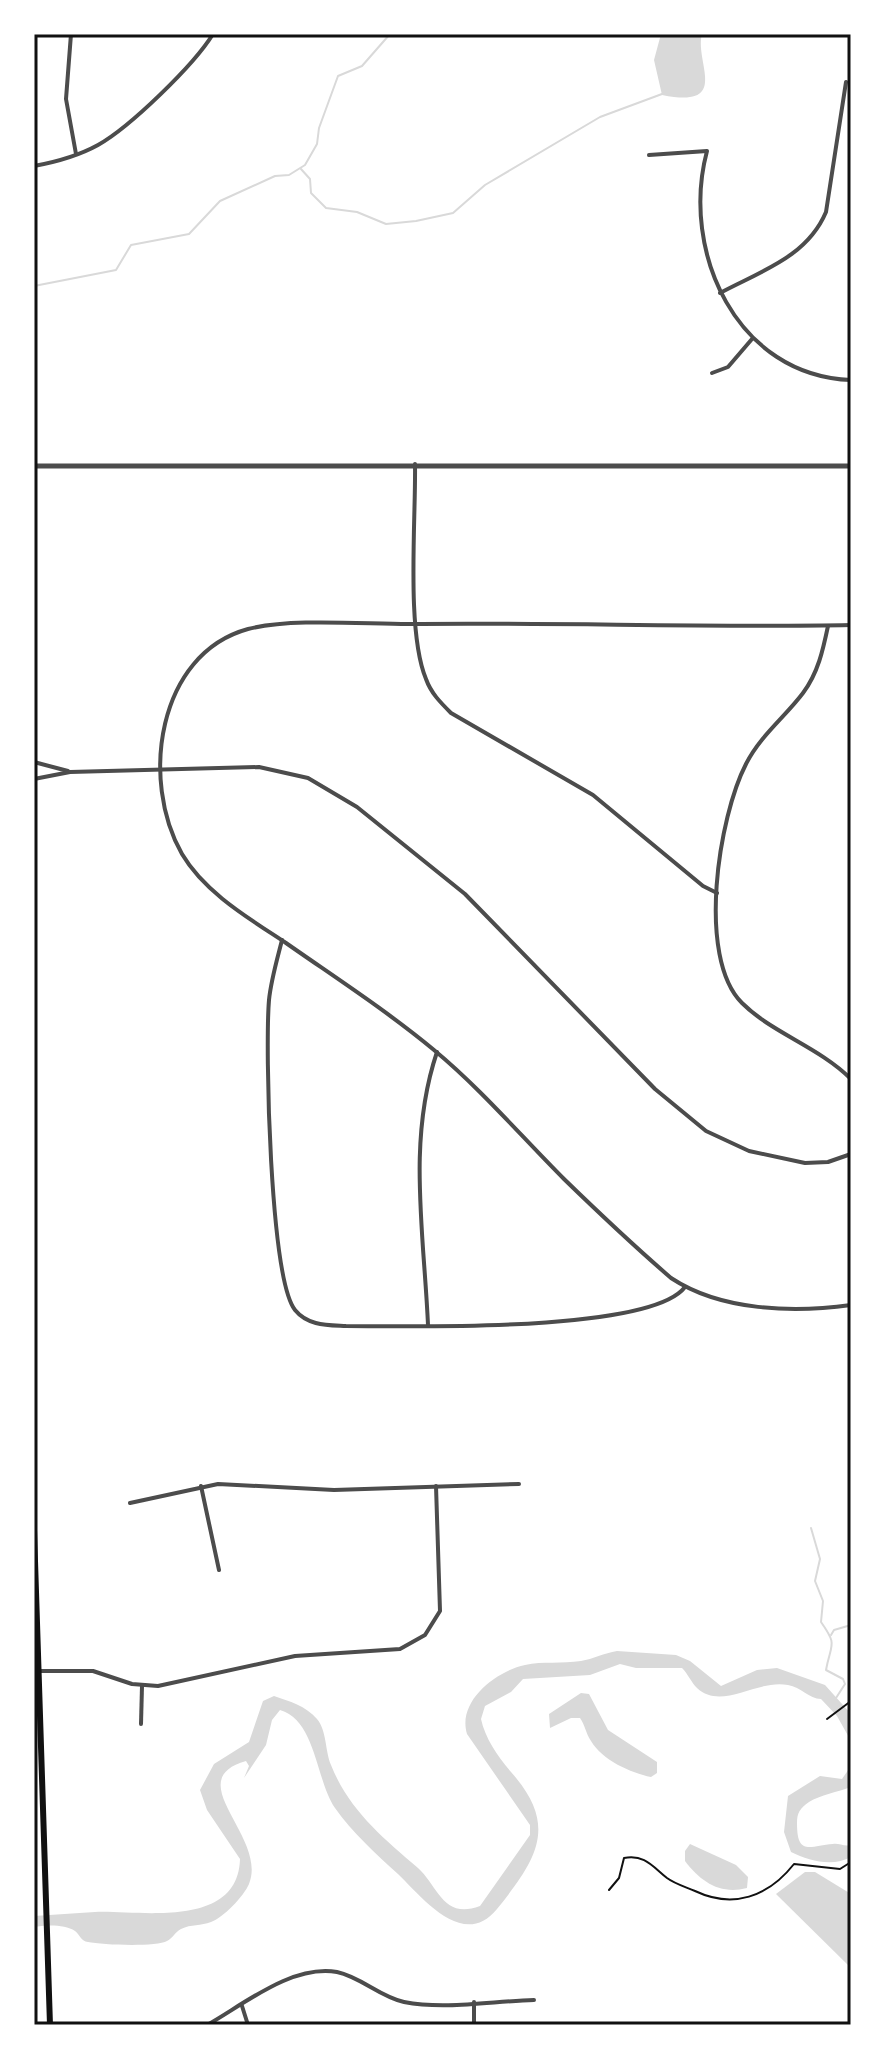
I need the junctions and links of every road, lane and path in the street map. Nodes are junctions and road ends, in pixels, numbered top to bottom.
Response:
1 (71, 34) edge
2 (213, 34) edge
3 (846, 82) dead end
4 (76, 155) junction
5 (649, 155) dead end
6 (34, 166) edge
7 (720, 293) junction
8 (752, 339) junction
9 (712, 373) dead end
10 (851, 380) edge
11 (415, 464) junction
12 (34, 466) edge
13 (851, 466) edge
14 (416, 624) junction
15 (851, 625) edge
16 (828, 626) junction
17 (34, 762) edge
18 (162, 768) junction
19 (70, 772) junction
20 (34, 779) edge
21 (717, 893) junction
22 (282, 940) junction
23 (437, 1052) junction
24 (851, 1079) edge
25 (851, 1154) edge
26 (685, 1287) junction
27 (851, 1305) edge
28 (428, 1325) junction
29 (519, 1484) dead end
30 (201, 1486) junction
31 (436, 1486) junction
32 (130, 1503) dead end
33 (34, 1530) edge
34 (219, 1570) dead end
35 (851, 1656) edge
36 (851, 1670) edge
37 (37, 1676) edge
38 (142, 1686) junction
39 (851, 1701) edge
40 (827, 1719) dead end
41 (141, 1724) dead end
42 (851, 1862) edge
43 (609, 1890) dead end
44 (534, 2000) dead end
45 (474, 2002) junction
46 (242, 2006) junction
47 (50, 2025) edge
48 (207, 2025) edge
49 (248, 2025) edge
50 (474, 2025) edge

1 - 4 street
2 - 4 street
3 - 7 street
4 - 6 street
5 - 7 street
7 - 8 street
8 - 9 street
8 - 10 street
11 - 12 street
11 - 13 street
11 - 14 street
14 - 16 street
14 - 18 street
14 - 21 street
15 - 16 street
16 - 21 street
17 - 19 street
18 - 19 street
18 - 22 street
18 - 25 street
19 - 20 street
21 - 24 street
22 - 23 street
22 - 28 street
23 - 26 street
23 - 28 street
26 - 27 street
26 - 28 street
29 - 31 street
30 - 31 street
30 - 32 street
30 - 34 street
31 - 38 street
33 - 37 main road
35 - 36 path
37 - 38 street
37 - 47 main road
38 - 41 street
39 - 40 path
42 - 43 path
44 - 45 street
45 - 46 street
45 - 50 street
46 - 48 street
46 - 49 street

